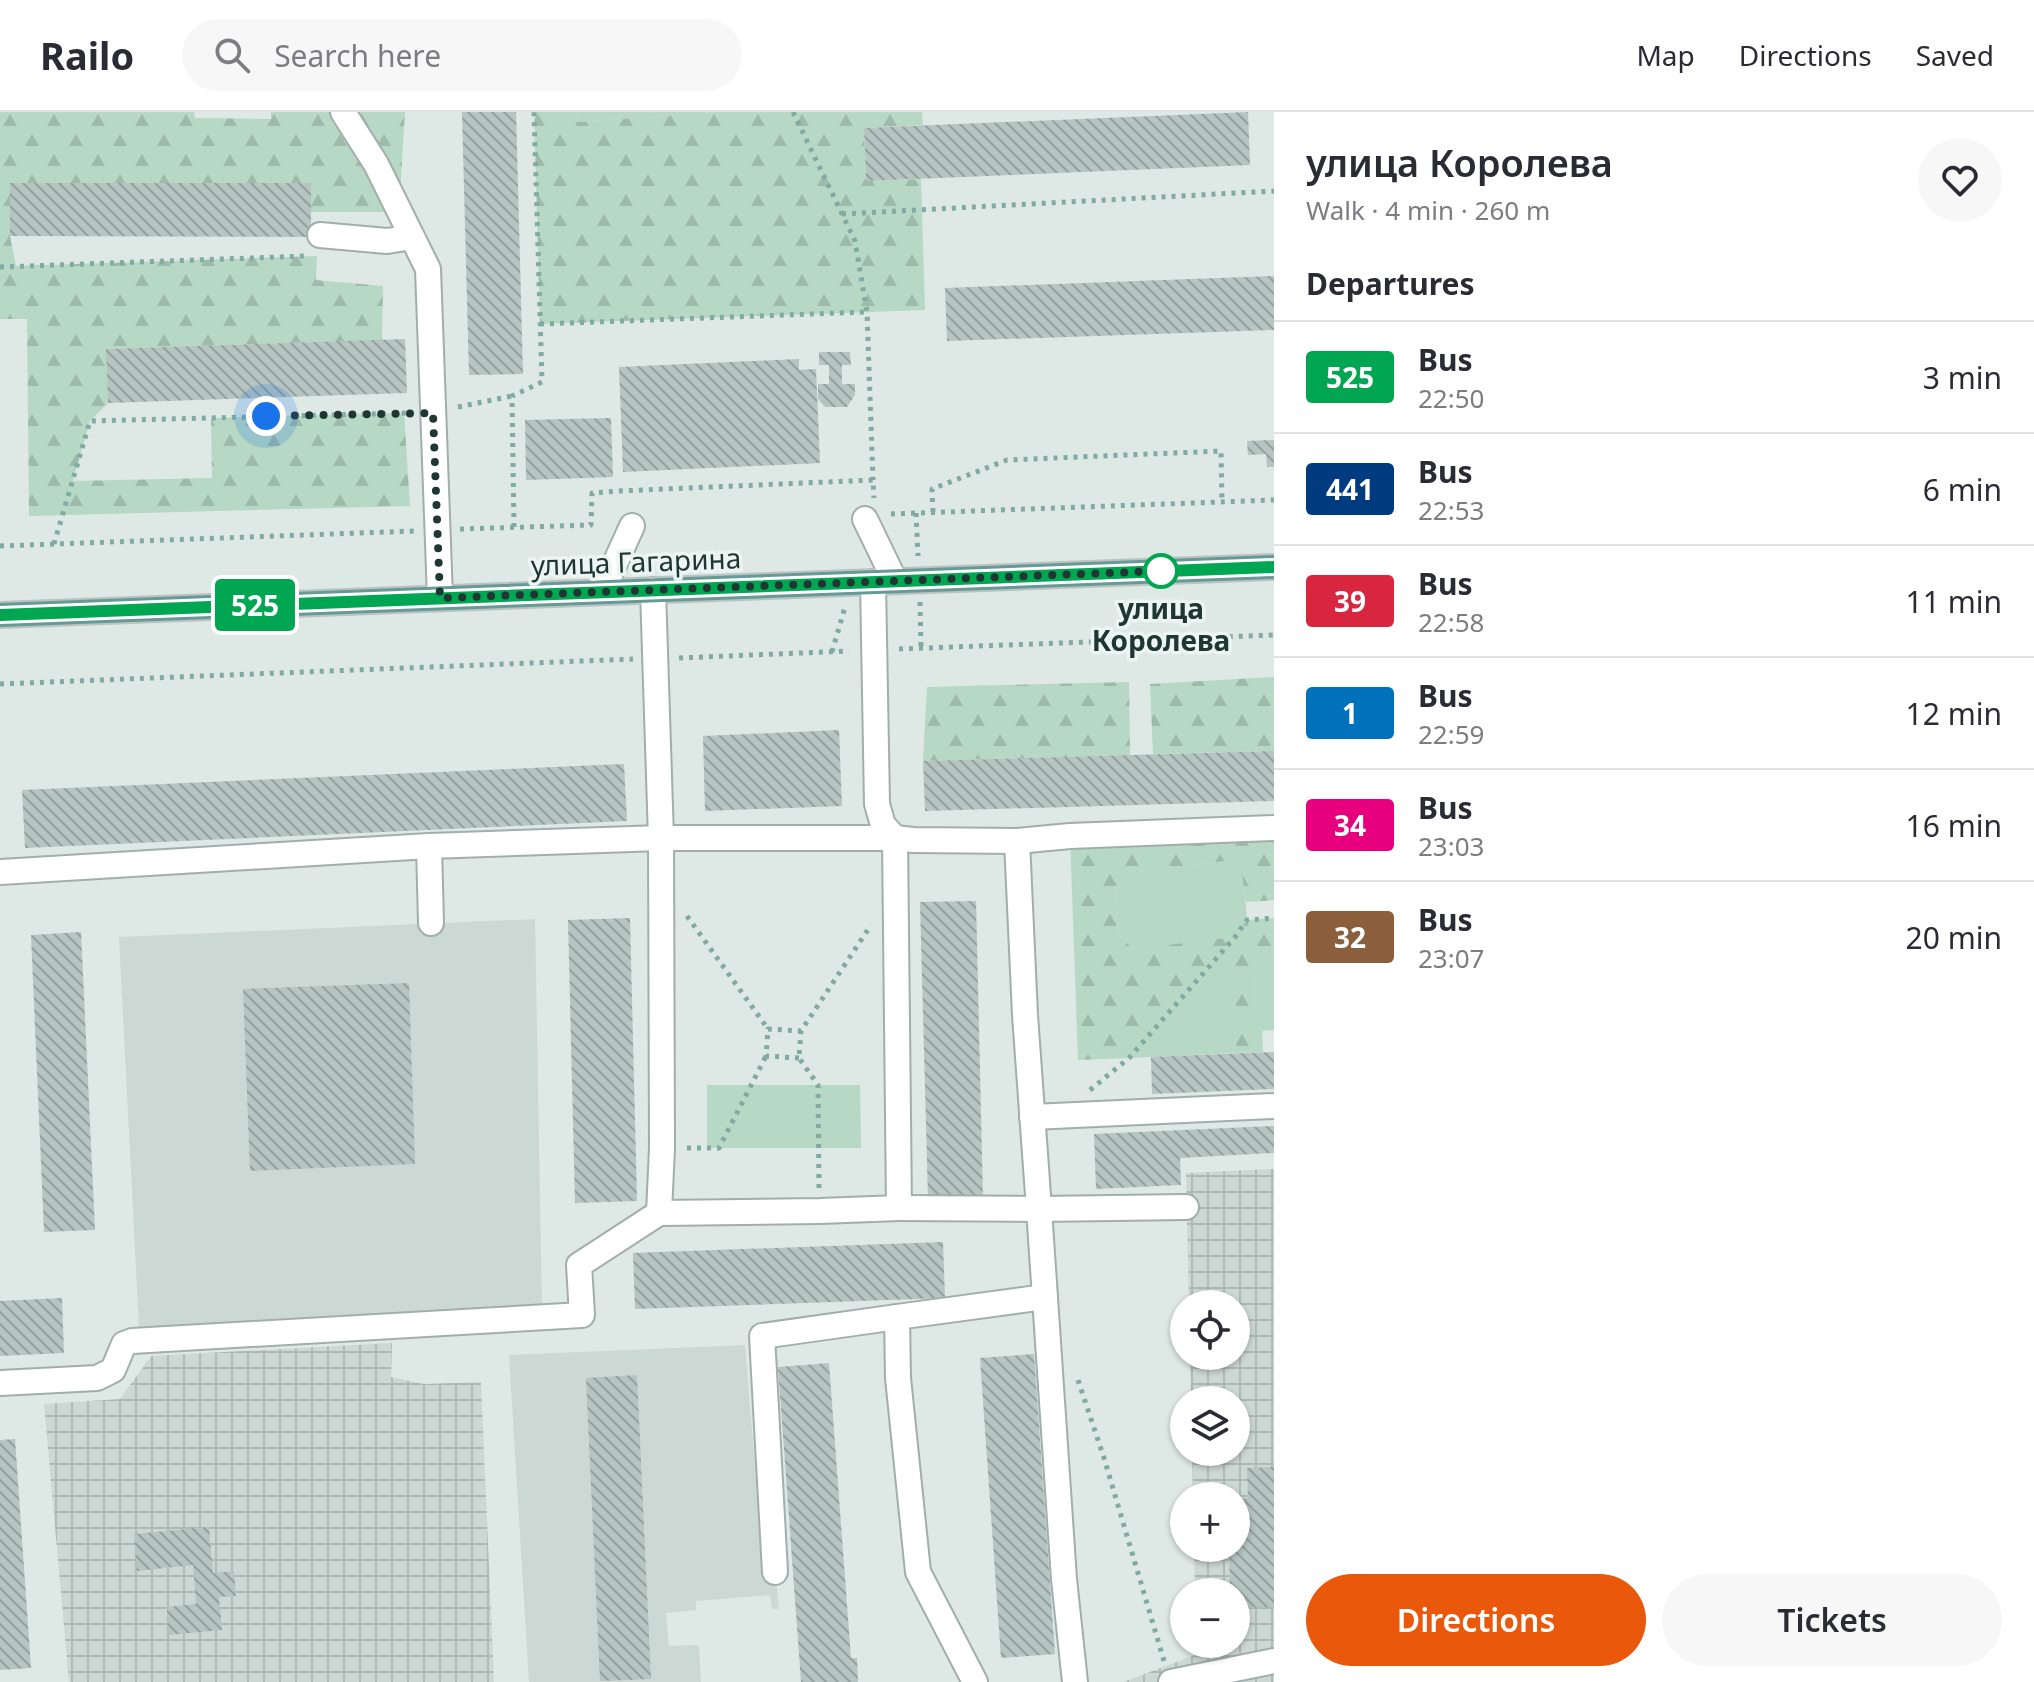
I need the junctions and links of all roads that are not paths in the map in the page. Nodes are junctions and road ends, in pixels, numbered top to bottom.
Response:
1 (343, 112) edge
2 (320, 235) road end
3 (412, 237) junction
4 (876, 512) road end
5 (632, 526) dead end
6 (1274, 567) edge
7 (884, 581) junction
8 (653, 590) junction
9 (602, 592) junction
10 (440, 598) junction
11 (0, 615) edge
12 (1274, 828) edge
13 (661, 838) junction
14 (895, 838) junction
15 (1017, 841) junction
16 (429, 846) junction
17 (0, 872) edge
18 (431, 923) dead end
19 (1274, 1106) edge
20 (1032, 1117) junction
21 (1186, 1207) dead end
22 (899, 1208) junction
23 (1039, 1209) junction
24 (659, 1213) junction
25 (1045, 1297) junction
26 (897, 1317) junction
27 (0, 1383) edge
28 (775, 1572) dead end
29 (1274, 1661) edge
30 (975, 1682) edge
31 (1075, 1682) edge
32 (1171, 1682) edge

1 - 3 lane
2 - 3 lane
3 - 10 lane
4 - 7 lane
5 - 9 lane
6 - 7 main road, улица Гагарина
7 - 8 main road, улица Гагарина
7 - 14 lane
8 - 9 main road, улица Гагарина
8 - 13 lane
9 - 10 main road, улица Гагарина
10 - 11 main road, улица Гагарина
12 - 15 lane
13 - 14 lane
13 - 16 lane
13 - 24 lane
14 - 15 lane
14 - 22 lane
15 - 20 lane
16 - 17 lane
16 - 18 lane
19 - 20 lane
20 - 23 lane
21 - 23 lane
22 - 23 lane
22 - 24 lane
23 - 25 lane
24 - 27 lane
25 - 26 lane
25 - 31 lane
26 - 28 lane
26 - 30 lane
29 - 32 lane

